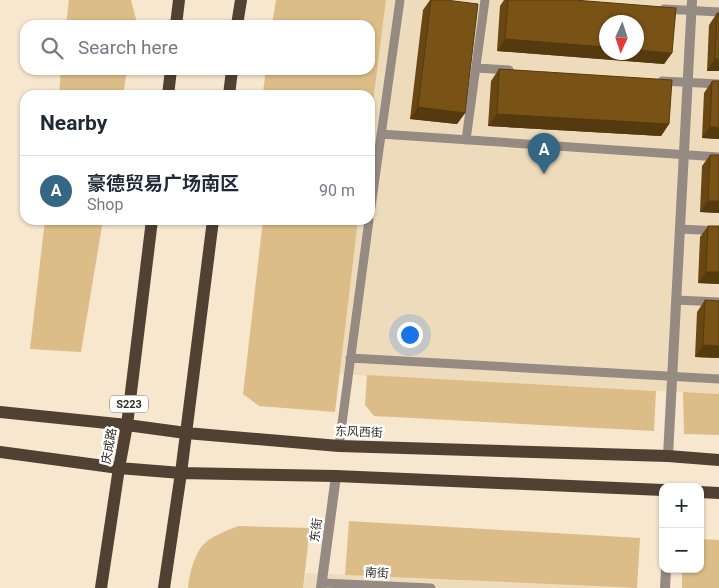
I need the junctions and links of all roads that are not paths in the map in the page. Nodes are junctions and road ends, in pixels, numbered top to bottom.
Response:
1 (179, 0) edge
2 (241, 0) edge
3 (400, 0) edge
4 (485, 0) edge
5 (692, 5) edge
6 (653, 8) edge
7 (719, 12) edge
8 (177, 20) edge
9 (239, 20) edge
10 (476, 68) junction
11 (515, 70) edge
12 (170, 75) edge
13 (231, 75) edge
14 (649, 80) edge
15 (688, 82) junction
16 (719, 84) edge
17 (169, 90) edge
18 (230, 90) edge
19 (381, 134) junction
20 (466, 140) junction
21 (684, 155) junction
22 (719, 157) edge
23 (375, 178) edge
24 (151, 225) edge
25 (212, 225) edge
26 (368, 225) edge
27 (680, 229) junction
28 (719, 231) edge
29 (676, 300) junction
30 (719, 302) edge
31 (350, 358) junction
32 (672, 377) junction
33 (719, 379) edge
34 (0, 412) edge
35 (127, 424) junction
36 (186, 433) junction
37 (339, 446) junction
38 (0, 452) edge
39 (668, 456) junction
40 (719, 460) edge
41 (119, 468) junction
42 (181, 473) junction
43 (336, 476) junction
44 (659, 490) edge
45 (704, 492) edge
46 (719, 494) edge
47 (666, 573) edge
48 (322, 585) edge
49 (101, 588) edge
50 (164, 588) edge
51 (431, 588) edge
52 (665, 588) edge

1 - 8 main road
2 - 9 main road
3 - 19 lane
4 - 10 lane
5 - 6 lane
5 - 7 lane
5 - 15 street
10 - 11 lane
10 - 20 lane
12 - 17 main road
13 - 18 main road
14 - 15 lane
15 - 16 lane
15 - 21 street
19 - 20 lane
19 - 23 lane
20 - 21 lane
21 - 22 lane
21 - 27 street
24 - 35 main road, 庆成路 / S223
25 - 36 main road
26 - 31 lane
27 - 28 lane
27 - 29 street
29 - 30 lane
29 - 32 street
31 - 32 lane
31 - 37 lane
32 - 33 lane
32 - 39 street
34 - 35 main road, 东风西街
35 - 36 main road, 东风西街
35 - 41 main road, 庆成路 / S223
36 - 37 main road, 东风西街
36 - 42 main road
37 - 39 main road, 东风西街
38 - 41 main road
39 - 40 main road, 东风西街
41 - 42 main road
41 - 49 main road, 庆成路 / S223
42 - 43 main road
42 - 50 main road
43 - 44 main road
43 - 48 street, 东街
45 - 46 main road
47 - 52 street
48 - 51 lane, 南街

